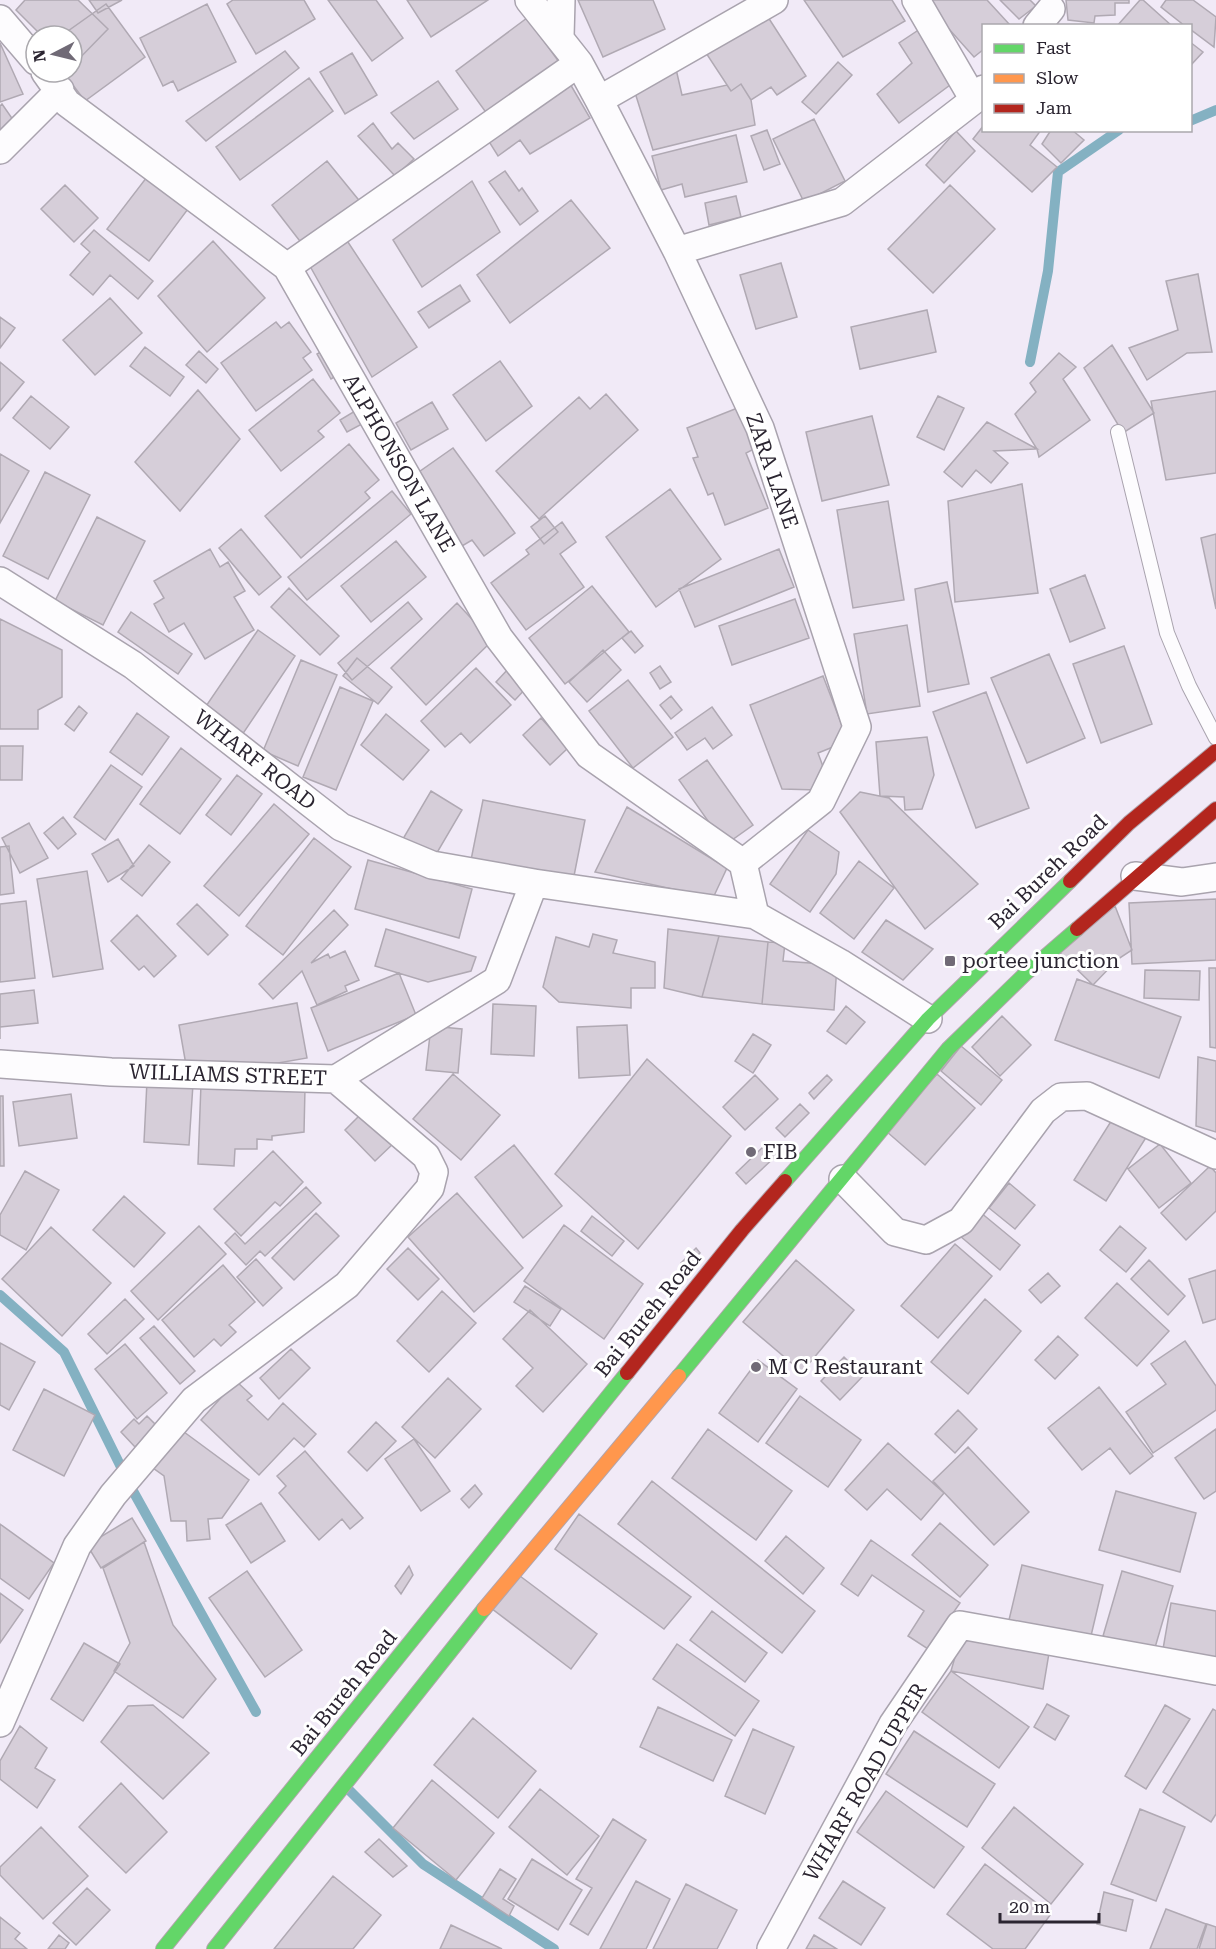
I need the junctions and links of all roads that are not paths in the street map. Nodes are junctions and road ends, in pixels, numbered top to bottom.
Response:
1 (529, 0) edge
2 (561, 0) edge
3 (774, 0) edge
4 (916, 0) edge
5 (0, 18) edge
6 (560, 37) junction
7 (24, 47) edge
8 (579, 63) junction
9 (51, 84) edge
10 (55, 84) edge
11 (979, 95) edge
12 (599, 100) junction
13 (0, 150) edge
14 (677, 251) junction
15 (286, 267) junction
16 (1118, 432) dead end
17 (0, 581) edge
18 (1216, 738) edge
19 (1216, 751) edge
20 (1216, 809) edge
21 (743, 863) junction
22 (1136, 876) junction
23 (1216, 877) edge
24 (534, 883) junction
25 (755, 915) junction
26 (928, 1019) junction
27 (0, 1064) edge
28 (336, 1079) junction
29 (1216, 1155) edge
30 (843, 1179) junction
31 (1216, 1671) edge
32 (0, 1723) edge
33 (163, 1949) edge
34 (214, 1949) edge
35 (771, 1949) edge

1 - 6 street, ZARA LANE
2 - 6 street
3 - 12 street
4 - 11 street
5 - 7 street
6 - 8 street, ZARA LANE
8 - 12 street, ZARA LANE
8 - 15 street
9 - 13 street
10 - 15 street, ALPHONSON LANE
11 - 14 street
12 - 14 street, ZARA LANE
14 - 21 street, ZARA LANE
15 - 21 street, ALPHONSON LANE
16 - 18 lane
17 - 24 street, WHARF ROAD
19 - 26 highway, Bai Bureh Road
20 - 22 highway
21 - 25 street
22 - 23 street
22 - 30 highway
24 - 25 street
24 - 28 street, WILLIAMS STREET
25 - 26 street
26 - 33 highway, Bai Bureh Road
27 - 28 street, WILLIAMS STREET
28 - 32 street
29 - 30 street
30 - 34 highway
31 - 35 street, WHARF ROAD UPPER

